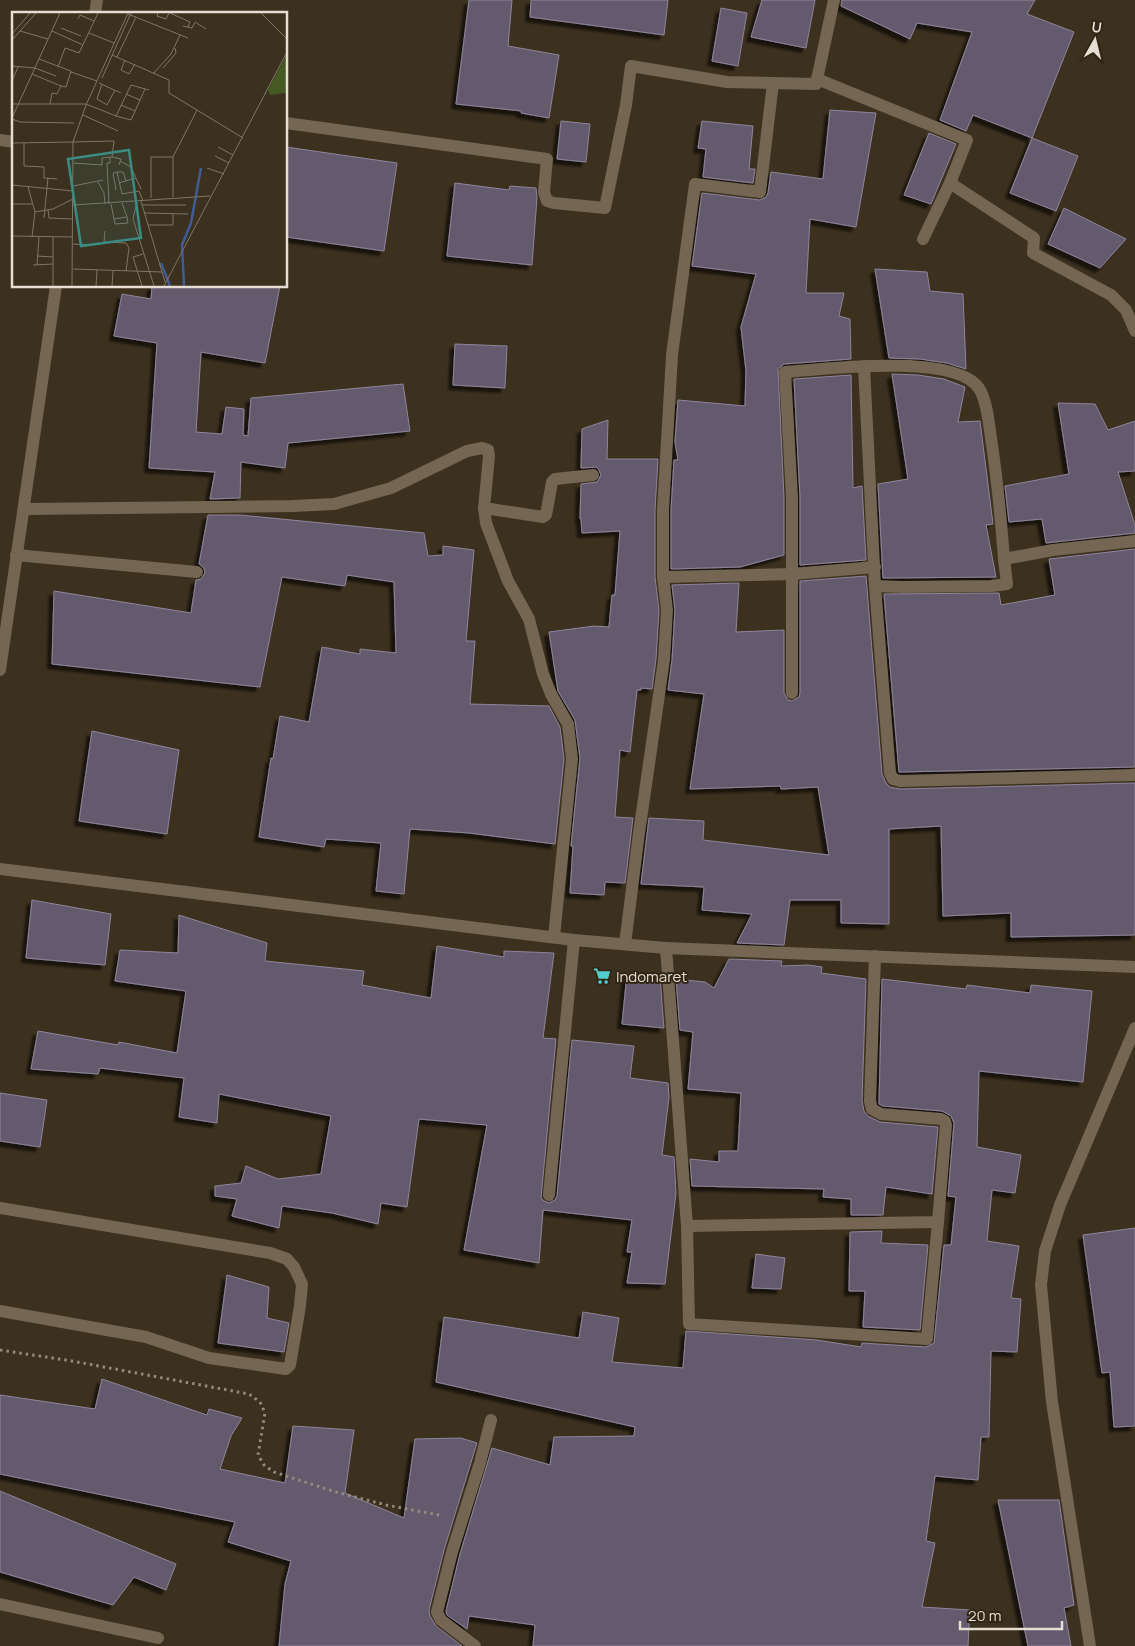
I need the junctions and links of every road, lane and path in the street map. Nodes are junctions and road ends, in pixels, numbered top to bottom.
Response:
1 (834, 0) edge
2 (817, 79) junction
3 (773, 83) junction
4 (288, 123) edge
5 (950, 183) junction
6 (923, 239) dead end
7 (56, 288) edge
8 (1135, 331) edge
9 (864, 366) junction
10 (594, 476) dead end
11 (25, 508) junction
12 (484, 508) junction
13 (1135, 541) edge
14 (16, 555) junction
15 (1004, 559) junction
16 (875, 567) junction
17 (198, 572) dead end
18 (792, 574) junction
19 (663, 577) junction
20 (875, 586) junction
21 (4, 604) edge
22 (0, 670) edge
23 (792, 693) dead end
24 (1135, 775) edge
25 (0, 869) edge
26 (554, 937) junction
27 (574, 940) junction
28 (626, 944) junction
29 (666, 948) junction
30 (875, 956) junction
31 (1135, 967) edge
32 (1135, 1028) edge
33 (549, 1195) dead end
34 (0, 1208) edge
35 (938, 1222) junction
36 (687, 1226) junction
37 (0, 1311) edge
38 (0, 1350) edge
39 (491, 1420) dead end
40 (462, 1520) junction
41 (0, 1604) edge
42 (158, 1638) dead end
43 (476, 1646) edge
44 (1090, 1646) edge

1 - 2 street
2 - 3 street
2 - 5 street
3 - 4 street
3 - 19 street
5 - 6 street
5 - 8 street
7 - 11 street
9 - 15 street
9 - 16 street
9 - 18 street
10 - 12 street
11 - 12 street
11 - 14 street
12 - 26 street
13 - 15 street
14 - 17 street
14 - 21 street
15 - 20 street
16 - 18 street
16 - 20 street
18 - 19 street
18 - 23 street
19 - 28 street
20 - 24 street
21 - 22 street
25 - 26 street
26 - 27 street
27 - 28 street
27 - 33 street
28 - 29 street
29 - 30 street
29 - 36 street
30 - 31 street
30 - 35 street
32 - 44 street
34 - 37 street
35 - 36 street
35 - 36 street
38 - 40 path
39 - 40 street
40 - 43 street
41 - 42 street

